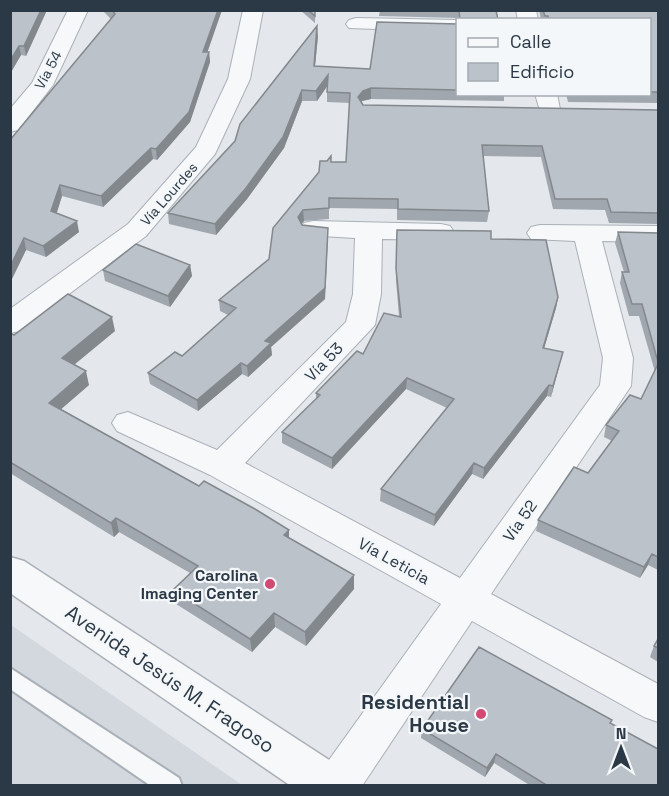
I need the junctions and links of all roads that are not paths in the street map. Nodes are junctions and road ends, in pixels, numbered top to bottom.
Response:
1 (78, 10) edge
2 (253, 10) edge
3 (356, 17) edge
4 (456, 26) edge
5 (355, 46) dead end
6 (555, 104) edge
7 (525, 109) edge
8 (10, 125) edge
9 (313, 229) edge
10 (369, 231) junction
11 (463, 232) edge
12 (540, 233) dead end
13 (586, 233) junction
14 (658, 234) edge
15 (10, 324) edge
16 (128, 423) dead end
17 (222, 466) junction
18 (10, 572) edge
19 (465, 600) junction
20 (10, 677) edge
21 (658, 704) edge
22 (171, 786) edge
23 (330, 786) edge
24 (336, 786) edge

1 - 8 street, Vía 54
2 - 15 street, Vía Lourdes
3 - 4 street
3 - 5 street
6 - 7 street
9 - 10 street
10 - 11 street
10 - 17 street, Vía 53
12 - 13 street
13 - 14 street
13 - 19 street, Vía 52
16 - 17 street, Vía Leticia
17 - 19 street, Vía Leticia
18 - 23 street, Avenida Jesús M. Fragoso
19 - 21 street, Vía Leticia
19 - 24 street, Vía 52
20 - 22 lane

